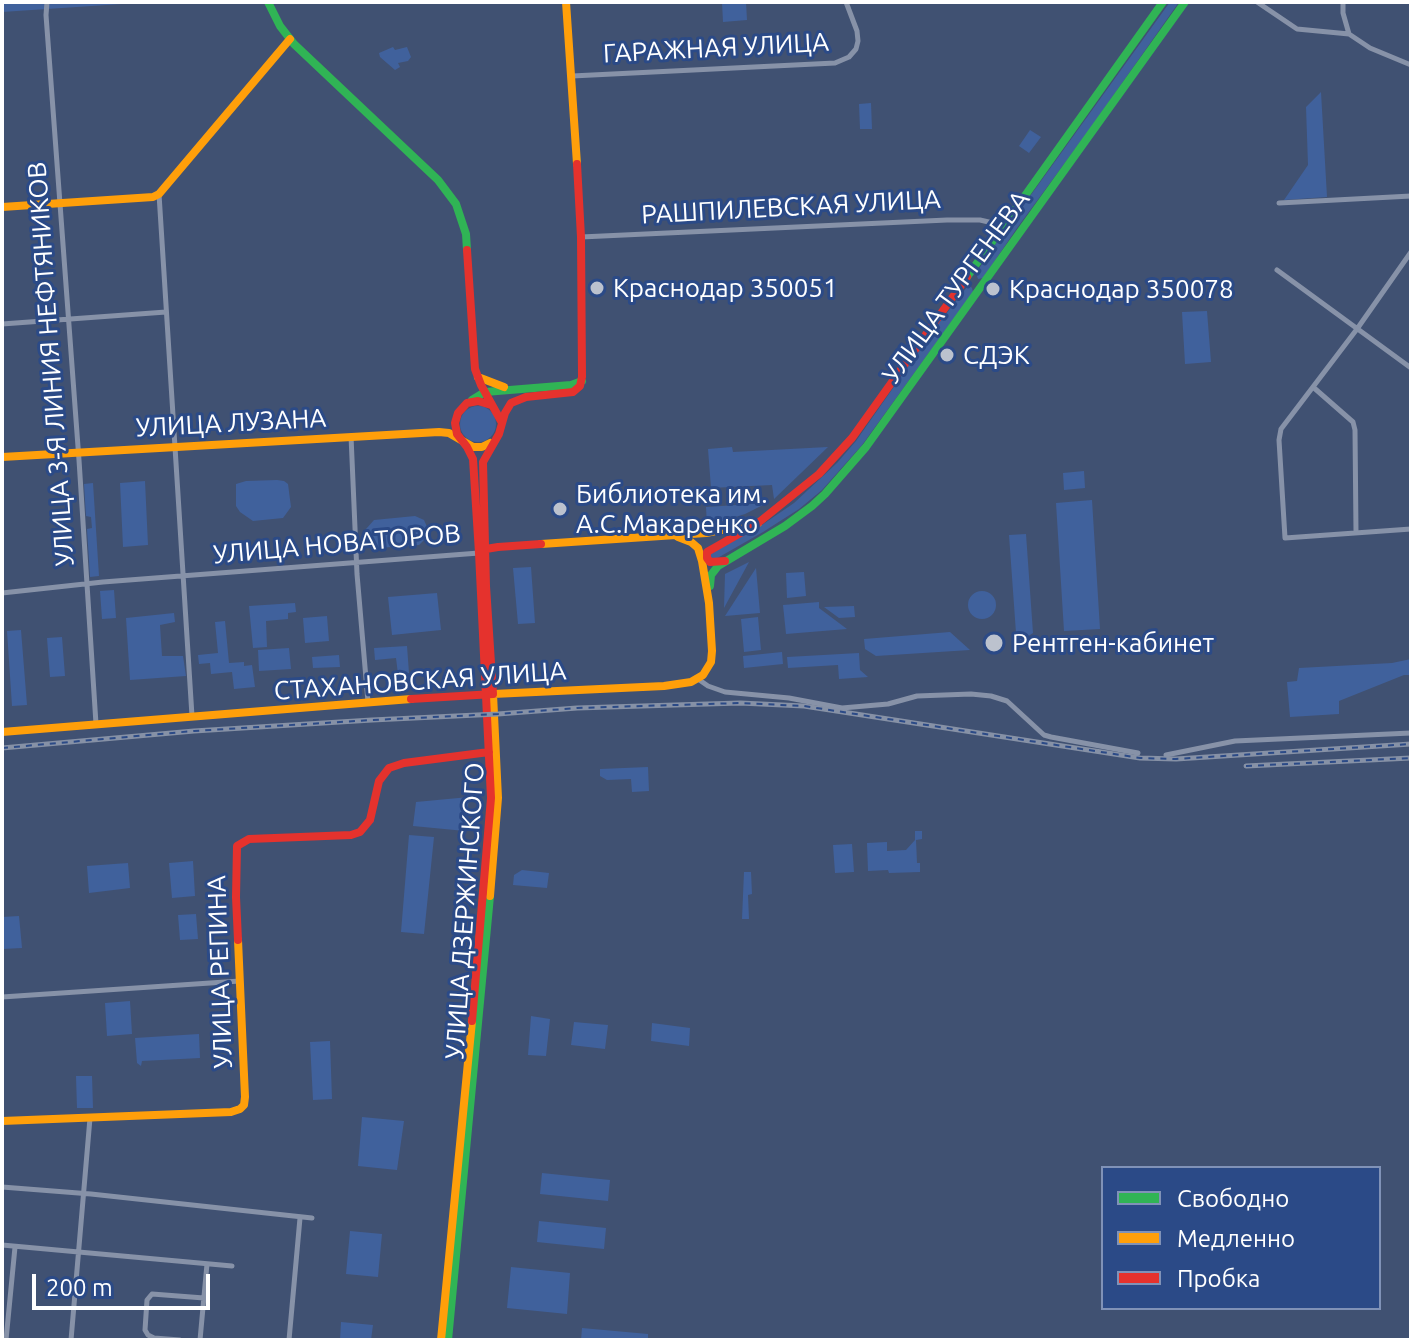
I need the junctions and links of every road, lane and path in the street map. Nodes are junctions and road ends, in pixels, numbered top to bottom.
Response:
1 (47, 2) edge
2 (268, 2) edge
3 (566, 2) edge
4 (846, 2) edge
5 (1163, 2) edge
6 (1185, 2) edge
7 (1257, 2) edge
8 (1343, 2) edge
9 (1349, 34) junction
10 (290, 39) junction
11 (1411, 65) edge
12 (572, 76) junction
13 (159, 194) junction
14 (1411, 196) edge
15 (60, 203) junction
16 (1279, 203) dead end
17 (2, 207) edge
18 (1000, 229) junction
19 (581, 237) junction
20 (1411, 252) edge
21 (974, 265) junction
22 (1277, 270) dead end
23 (986, 279) junction
24 (958, 289) junction
25 (975, 295) junction
26 (166, 312) junction
27 (67, 319) junction
28 (2, 324) edge
29 (1357, 329) junction
30 (1411, 368) edge
31 (477, 376) junction
32 (582, 381) junction
33 (1313, 387) junction
34 (514, 389) junction
35 (485, 392) junction
36 (469, 403) junction
37 (493, 407) junction
38 (501, 427) junction
39 (351, 436) junction
40 (495, 439) junction
41 (462, 441) junction
42 (175, 447) junction
43 (77, 452) junction
44 (2, 457) edge
45 (758, 523) junction
46 (1411, 529) edge
47 (1356, 532) junction
48 (674, 536) junction
49 (482, 551) junction
50 (725, 561) junction
51 (357, 563) junction
52 (185, 577) junction
53 (86, 583) junction
54 (2, 593) edge
55 (709, 603) junction
56 (698, 679) junction
57 (490, 694) junction
58 (368, 702) junction
59 (192, 716) junction
60 (96, 724) junction
61 (2, 732) edge
62 (1411, 733) edge
63 (489, 752) junction
64 (1138, 753) dead end
65 (1166, 755) dead end
66 (241, 981) junction
67 (2, 997) edge
68 (90, 1117) junction
69 (2, 1121) edge
70 (2, 1187) edge
71 (84, 1193) junction
72 (300, 1218) junction
73 (312, 1218) dead end
74 (2, 1245) edge
75 (15, 1247) junction
76 (78, 1253) junction
77 (207, 1264) junction
78 (232, 1266) dead end
79 (204, 1298) junction
80 (6, 1340) edge
81 (71, 1340) edge
82 (180, 1340) edge
83 (200, 1340) edge
84 (289, 1340) edge
85 (441, 1340) edge
86 (448, 1340) edge

1 - 15 street, УЛИЦА 3-Я ЛИНИЯ НЕФТЯНИКОВ
2 - 10 main road
3 - 12 main road
4 - 12 street, ГАРАЖНАЯ УЛИЦА
5 - 18 main road, УЛИЦА ТУРГЕНЕВА
6 - 23 main road, УЛИЦА ТУРГЕНЕВА
7 - 9 street
8 - 9 street
9 - 11 street
10 - 13 main road
10 - 31 main road
12 - 19 main road
13 - 15 main road
13 - 26 street
14 - 16 street
15 - 17 main road
15 - 27 street, УЛИЦА 3-Я ЛИНИЯ НЕФТЯНИКОВ
18 - 19 street, РАШПИЛЕВСКАЯ УЛИЦА
18 - 21 main road, УЛИЦА ТУРГЕНЕВА
19 - 32 main road
20 - 29 street
21 - 23 main road
21 - 24 main road, УЛИЦА ТУРГЕНЕВА
22 - 29 street
23 - 25 main road, УЛИЦА ТУРГЕНЕВА
24 - 25 main road
24 - 45 main road, УЛИЦА ТУРГЕНЕВА
25 - 50 main road, УЛИЦА ТУРГЕНЕВА
26 - 27 street
26 - 42 street
27 - 28 street
27 - 43 street, УЛИЦА 3-Я ЛИНИЯ НЕФТЯНИКОВ
29 - 30 street
29 - 33 street
31 - 34 main road
31 - 35 main road
32 - 34 main road
32 - 38 main road
33 - 47 street
33 - 47 street
34 - 35 main road
35 - 36 main road
35 - 37 main road
36 - 37 main road
36 - 41 main road, УЛИЦА ДЗЕРЖИНСКОГО
37 - 38 main road
38 - 40 main road, УЛИЦА ДЗЕРЖИНСКОГО
39 - 41 main road, УЛИЦА ЛУЗАНА
39 - 42 main road, УЛИЦА ЛУЗАНА
39 - 51 street
40 - 41 main road
40 - 49 main road, УЛИЦА ДЗЕРЖИНСКОГО
41 - 49 main road, УЛИЦА ДЗЕРЖИНСКОГО
42 - 43 main road, УЛИЦА ЛУЗАНА
42 - 52 street
43 - 44 main road, УЛИЦА ЛУЗАНА
43 - 53 street, УЛИЦА 3-Я ЛИНИЯ НЕФТЯНИКОВ
45 - 48 main road, УЛИЦА ТУРГЕНЕВА
45 - 50 main road, УЛИЦА ТУРГЕНЕВА
46 - 47 street
48 - 49 main road, УЛИЦА НОВАТОРОВ
48 - 55 main road
49 - 51 street, УЛИЦА НОВАТОРОВ
49 - 57 main road, УЛИЦА ДЗЕРЖИНСКОГО
50 - 55 main road
51 - 52 street, УЛИЦА НОВАТОРОВ
51 - 58 street
52 - 53 street, УЛИЦА НОВАТОРОВ
52 - 59 street
53 - 54 street, УЛИЦА НОВАТОРОВ
53 - 60 street, УЛИЦА 3-Я ЛИНИЯ НЕФТЯНИКОВ
55 - 56 main road
56 - 57 main road, СТАХАНОВСКАЯ УЛИЦА
56 - 64 street
57 - 58 main road, СТАХАНОВСКАЯ УЛИЦА
57 - 63 main road, УЛИЦА ДЗЕРЖИНСКОГО
57 - 86 main road, УЛИЦА ДЗЕРЖИНСКОГО
58 - 59 main road, СТАХАНОВСКАЯ УЛИЦА
59 - 60 main road, СТАХАНОВСКАЯ УЛИЦА
60 - 61 main road, СТАХАНОВСКАЯ УЛИЦА
62 - 65 street
63 - 66 main road, УЛИЦА РЕПИНА
63 - 85 main road, УЛИЦА ДЗЕРЖИНСКОГО
66 - 67 street
66 - 68 main road, УЛИЦА РЕПИНА
68 - 69 main road, УЛИЦА РЕПИНА
68 - 71 street
70 - 71 street
71 - 72 street
71 - 76 street
72 - 73 street
72 - 84 street
74 - 75 street
75 - 76 street
75 - 80 street
76 - 77 street
76 - 81 street
77 - 78 street
77 - 79 street
79 - 82 street
79 - 83 street

